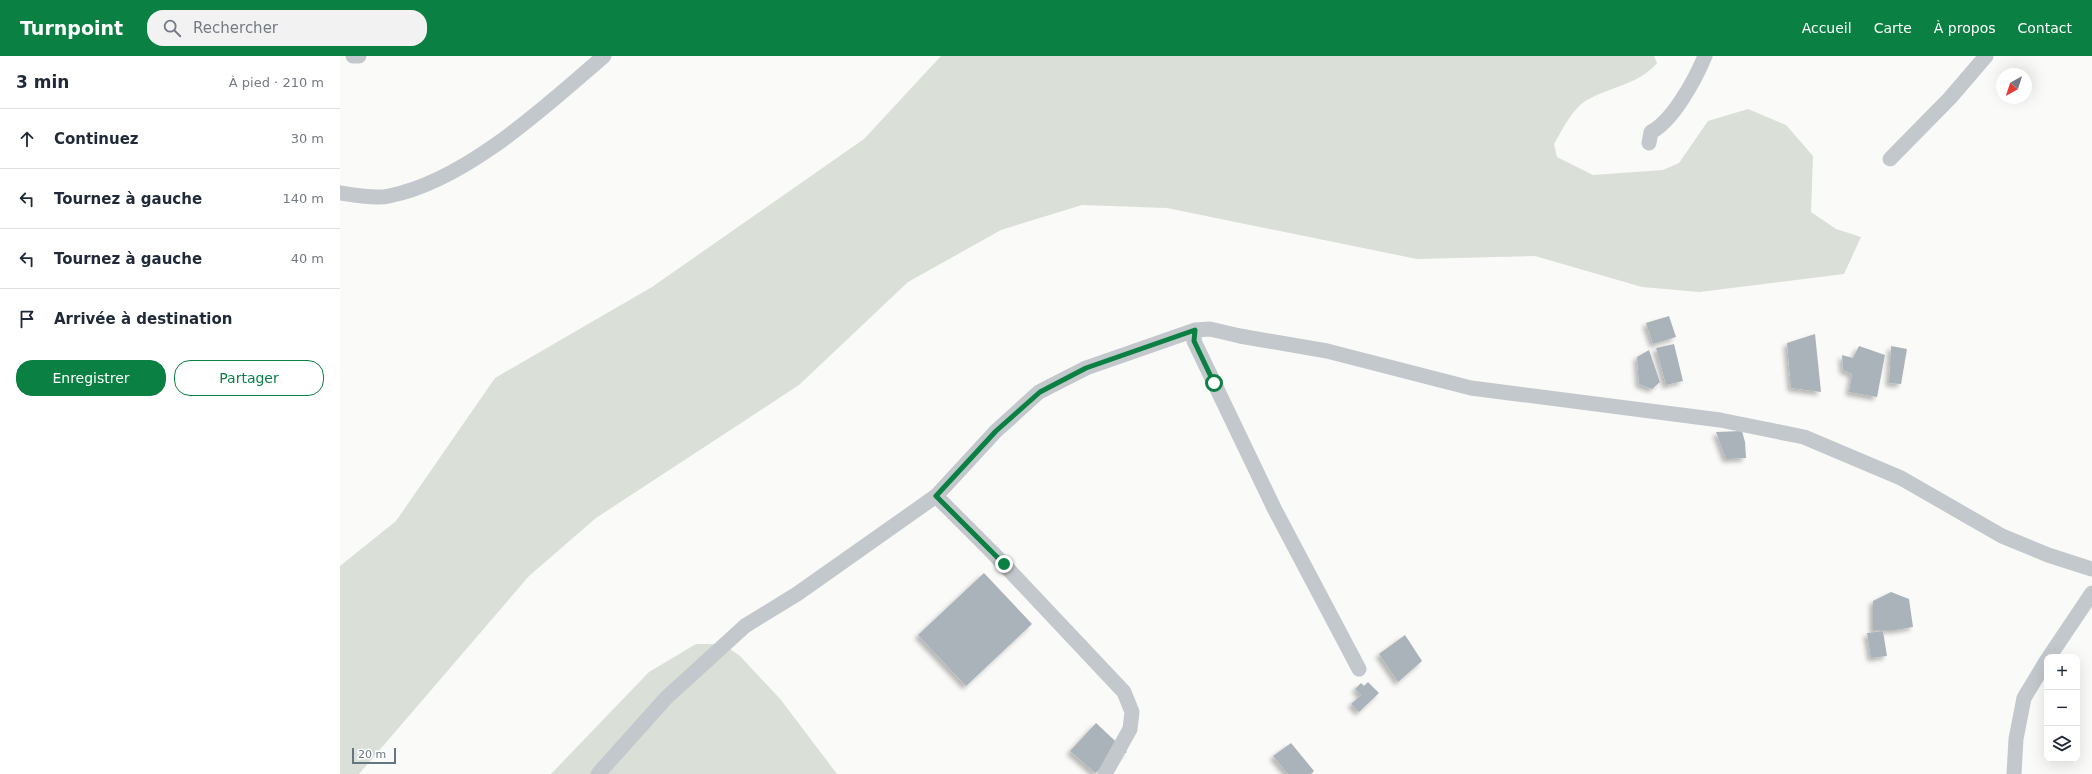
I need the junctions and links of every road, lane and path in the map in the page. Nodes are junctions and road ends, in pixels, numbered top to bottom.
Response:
1 (353, 56) edge
2 (359, 56) edge
3 (604, 56) edge
4 (1705, 56) edge
5 (1986, 56) edge
6 (1649, 143) dead end
7 (1890, 159) dead end
8 (340, 193) edge
9 (1195, 330) junction
10 (936, 496) junction
11 (2092, 569) edge
12 (2092, 593) edge
13 (2051, 654) edge
14 (2044, 665) edge
15 (1359, 669) dead end
16 (598, 774) edge
17 (1104, 774) edge
18 (2014, 774) edge

1 - 2 street
3 - 8 street
4 - 6 street
5 - 7 street
9 - 10 street
9 - 11 street
9 - 15 street
10 - 16 street
10 - 17 street
12 - 13 street
14 - 18 street

